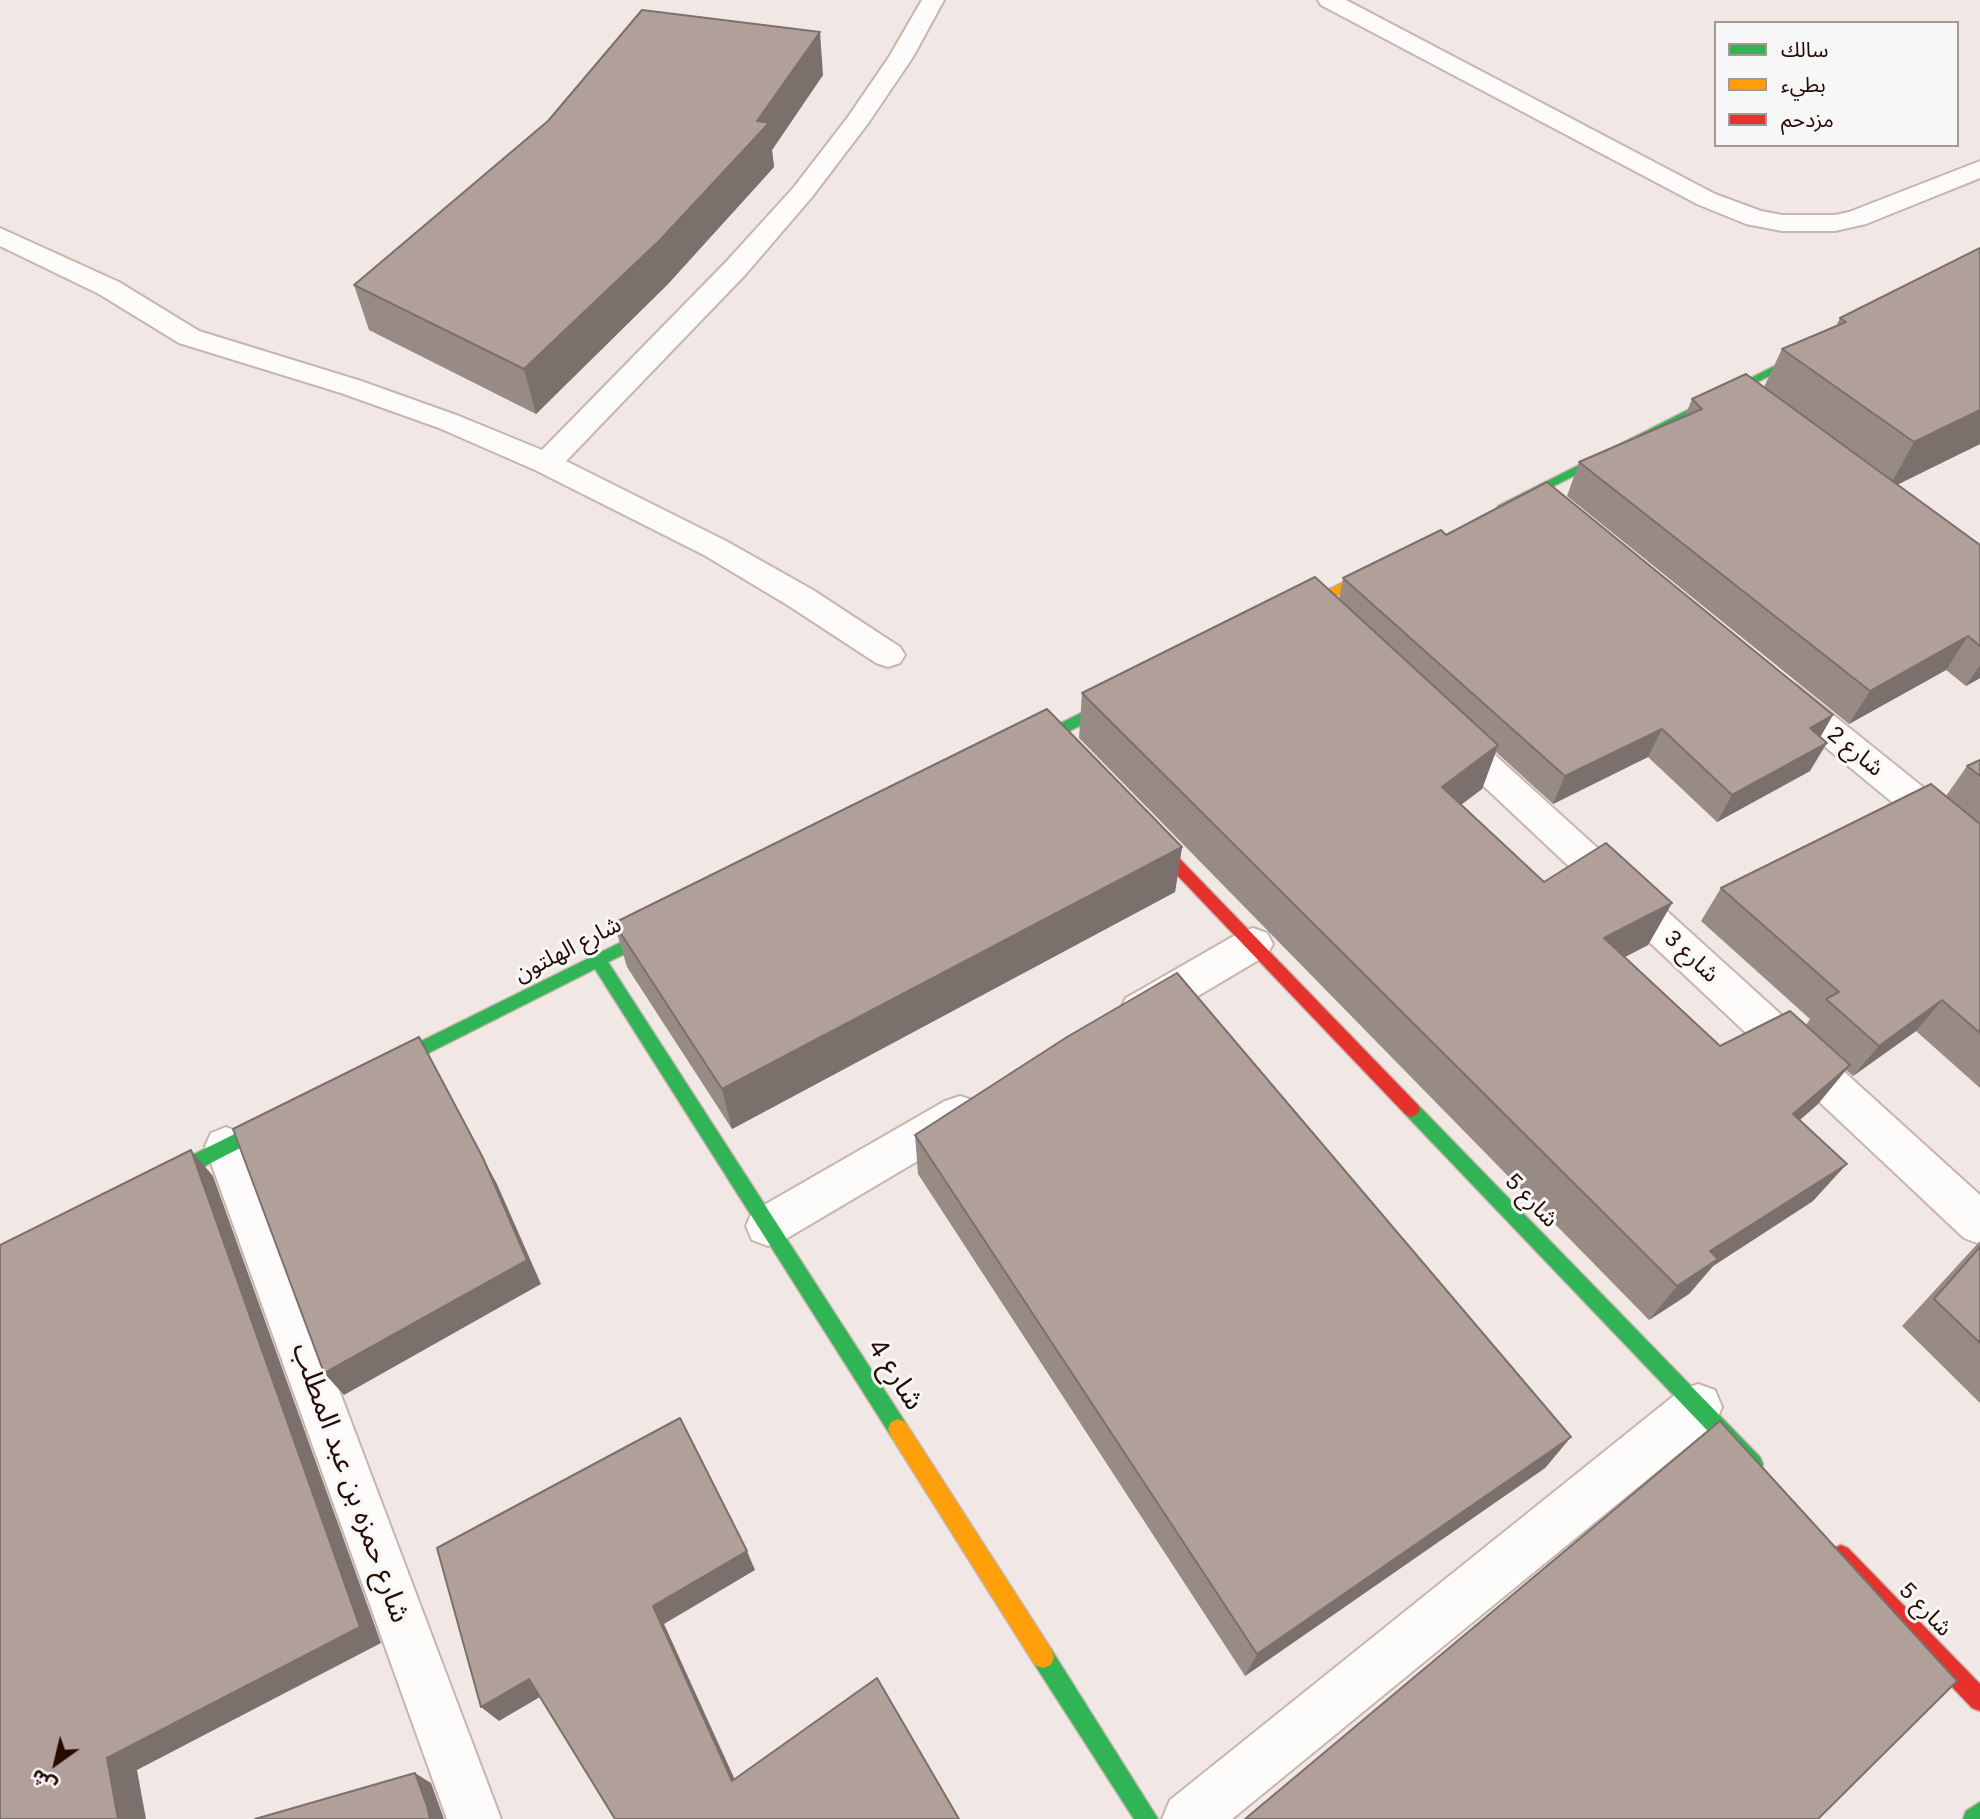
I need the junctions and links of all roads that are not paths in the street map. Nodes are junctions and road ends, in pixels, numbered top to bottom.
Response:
1 (933, 0) edge
2 (1329, 0) edge
3 (1980, 169) edge
4 (0, 236) edge
5 (1838, 336) edge
6 (546, 463) junction
7 (1488, 514) edge
8 (1405, 556) edge
9 (1309, 604) junction
10 (1272, 622) edge
11 (1339, 632) edge
12 (888, 655) dead end
13 (1758, 672) edge
14 (1149, 684) edge
15 (1431, 717) edge
16 (1001, 758) edge
17 (1127, 814) edge
18 (1980, 854) edge
19 (684, 917) edge
20 (1253, 944) junction
21 (598, 960) junction
22 (1111, 1027) edge
23 (363, 1078) edge
24 (993, 1095) edge
25 (301, 1109) edge
26 (226, 1146) junction
27 (143, 1188) edge
28 (1980, 1224) edge
29 (768, 1226) junction
30 (1698, 1407) junction
31 (1764, 1476) edge
32 (1830, 1544) edge
33 (1980, 1700) edge
34 (1980, 1813) edge
35 (474, 1819) edge
36 (1147, 1819) edge
37 (1189, 1819) edge
38 (1974, 1819) edge

1 - 6 street
2 - 3 street
4 - 6 street
5 - 7 street
6 - 12 street
8 - 9 street
9 - 10 street
9 - 11 street
13 - 18 street, شارع 2
14 - 16 street
15 - 28 street, شارع 3
17 - 20 street, شارع 5
19 - 21 street, شارع الهلتون
20 - 22 street
20 - 30 street, شارع 5
21 - 23 street, شارع الهلتون
21 - 29 street, شارع 4
24 - 29 street
25 - 26 street
26 - 27 street
26 - 35 street, شارع حمزه بن عبد المطلب
29 - 36 street, شارع 4
30 - 31 street, شارع 5
30 - 37 street
32 - 33 street, شارع 5
34 - 38 street

